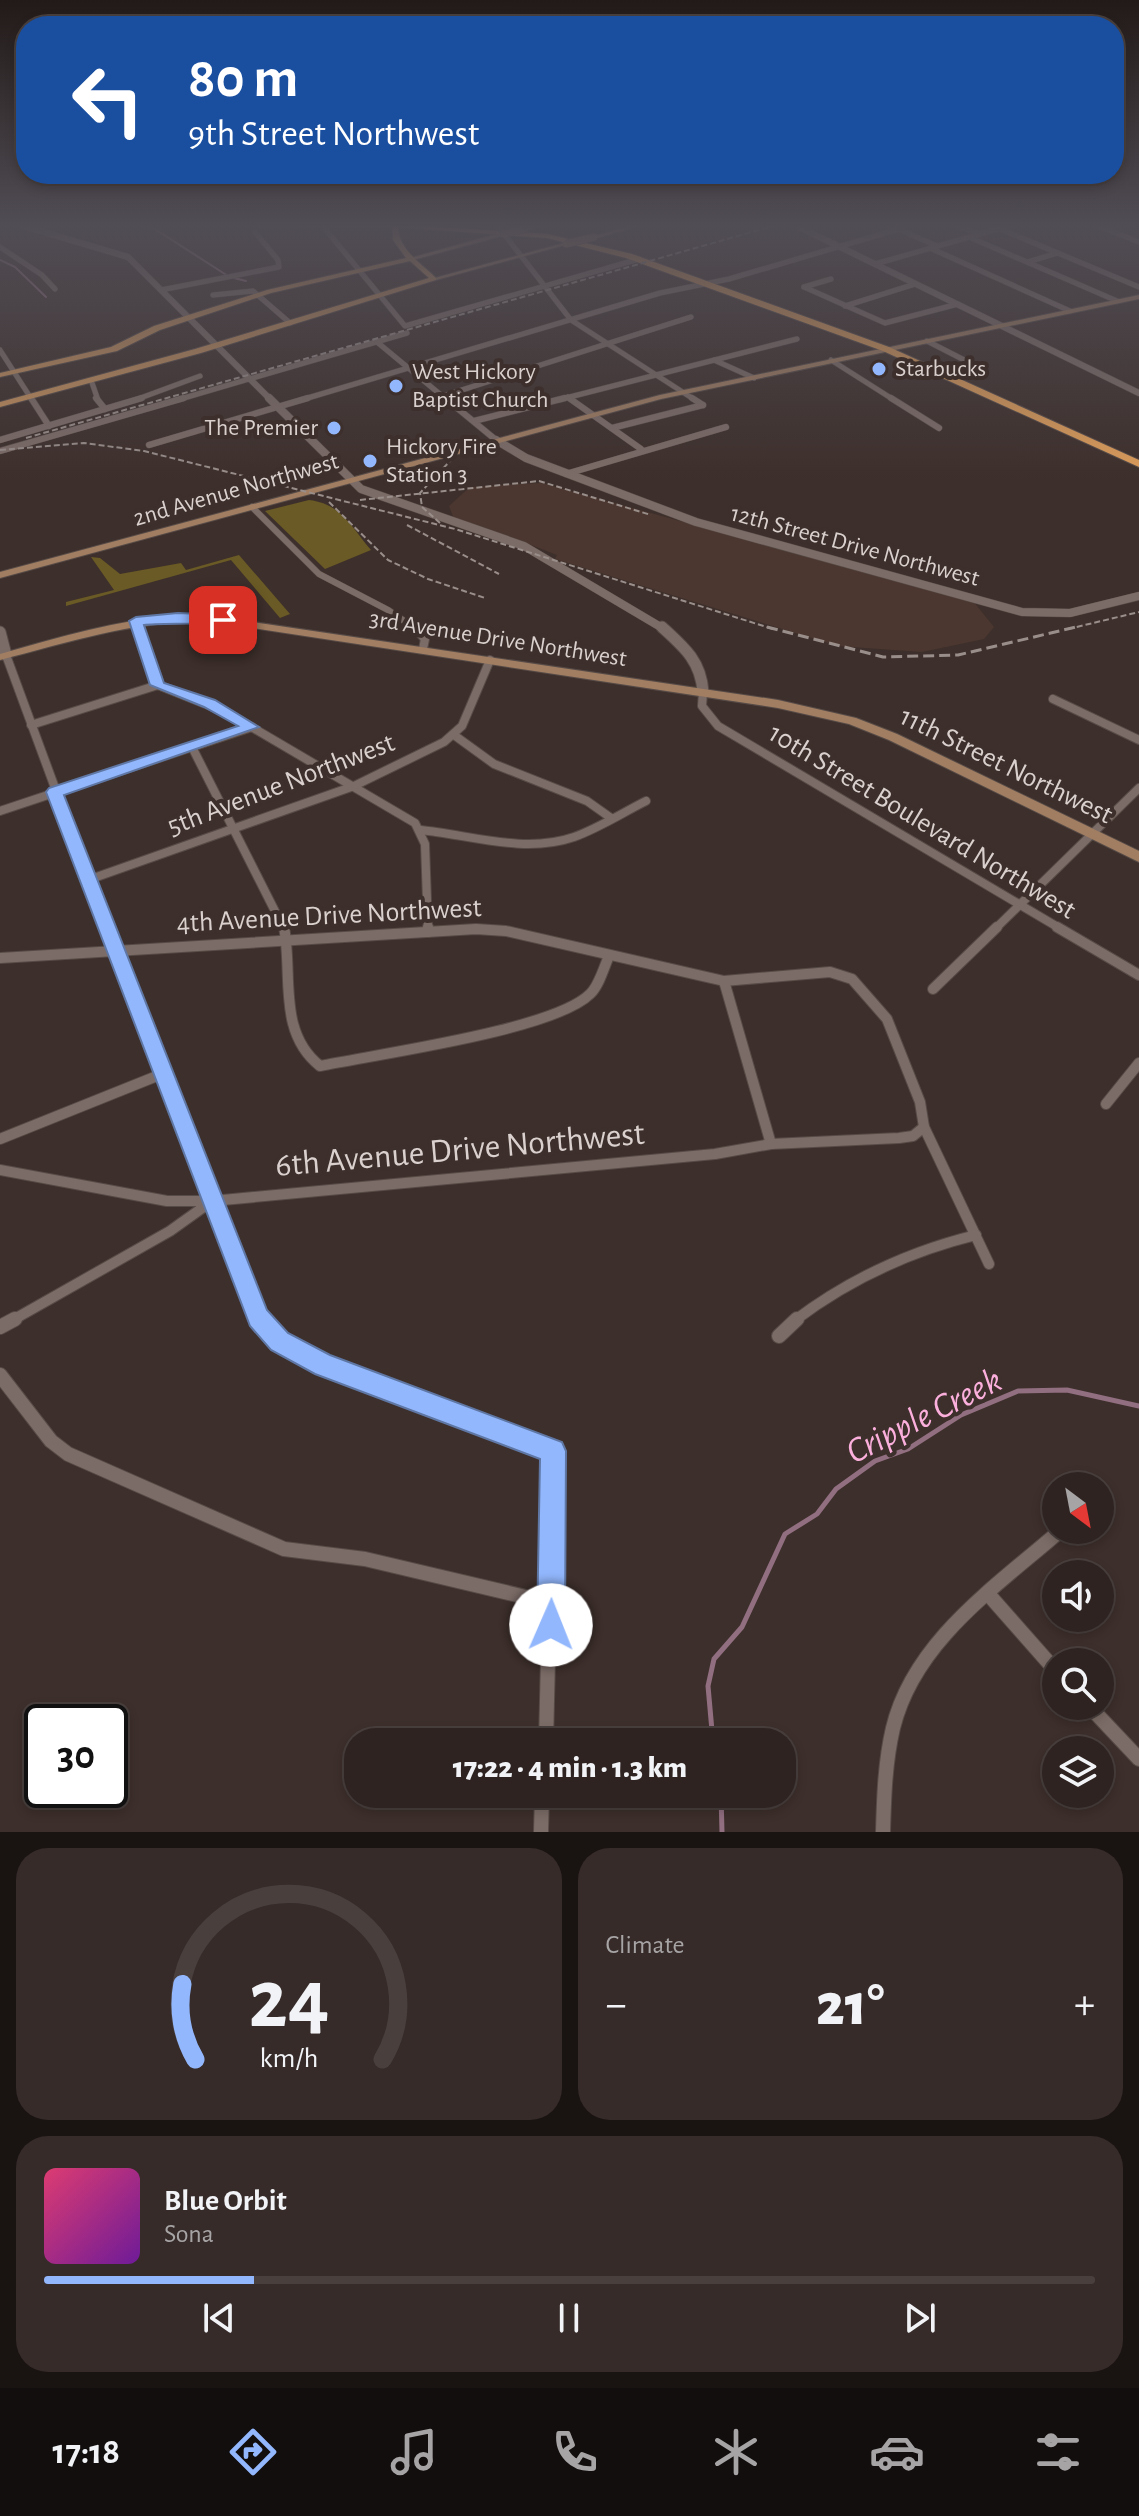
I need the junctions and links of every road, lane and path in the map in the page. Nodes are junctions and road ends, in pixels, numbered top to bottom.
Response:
1 (181, 309) edge
2 (212, 309) edge
3 (275, 309) edge
4 (333, 309) edge
5 (391, 309) edge
6 (466, 309) edge
7 (563, 309) edge
8 (605, 309) edge
9 (785, 309) edge
10 (853, 309) edge
11 (937, 309) edge
12 (969, 309) edge
13 (1067, 309) edge
14 (1077, 309) edge
15 (1070, 311) junction
16 (189, 317) junction
17 (691, 317) dead end
18 (571, 320) junction
19 (290, 323) junction
20 (1001, 325) junction
21 (407, 333) dead end
22 (797, 339) dead end
23 (927, 341) junction
24 (377, 342) junction
25 (608, 343) junction
26 (218, 345) junction
27 (890, 348) junction
28 (0, 350) edge
29 (714, 360) junction
30 (831, 360) junction
31 (974, 365) dead end
32 (408, 368) junction
33 (14, 372) junction
34 (0, 375) edge
35 (657, 375) junction
36 (200, 376) dead end
37 (754, 378) junction
38 (250, 379) junction
39 (91, 380) junction
40 (683, 392) junction
41 (1139, 393) edge
42 (443, 396) junction
43 (30, 397) junction
44 (568, 397) junction
45 (0, 405) edge
46 (278, 407) junction
47 (105, 409) junction
48 (592, 414) junction
49 (474, 421) junction
50 (49, 426) junction
51 (726, 427) dead end
52 (612, 428) junction
53 (939, 428) dead end
54 (0, 440) edge
55 (496, 440) junction
56 (149, 445) dead end
57 (641, 449) junction
58 (0, 451) edge
59 (1139, 456) edge
60 (1139, 464) edge
61 (566, 474) junction
62 (350, 479) junction
63 (252, 507) junction
64 (0, 575) edge
65 (1139, 596) edge
66 (136, 621) junction
67 (0, 632) edge
68 (423, 649) junction
69 (2, 656) edge
70 (490, 660) junction
71 (158, 685) junction
72 (703, 692) junction
73 (1053, 699) dead end
74 (852, 721) joint
75 (31, 725) junction
76 (252, 727) junction
77 (454, 735) junction
78 (1139, 740) edge
79 (192, 747) junction
80 (354, 786) junction
81 (1139, 788) edge
82 (55, 792) junction
83 (646, 801) dead end
84 (0, 811) edge
85 (611, 818) junction
86 (233, 829) junction
87 (421, 830) junction
88 (1092, 834) junction
89 (1139, 857) edge
90 (88, 880) junction
91 (1020, 905) junction
92 (428, 932) junction
93 (288, 939) junction
94 (114, 949) junction
95 (609, 956) junction
96 (0, 958) edge
97 (1139, 975) edge
98 (724, 981) junction
99 (933, 989) dead end
100 (1139, 1063) edge
101 (162, 1074) junction
102 (1106, 1104) dead end
103 (924, 1127) junction
104 (0, 1139) edge
105 (771, 1144) junction
106 (0, 1170) edge
107 (212, 1201) junction
108 (976, 1235) junction
109 (989, 1264) dead end
110 (0, 1327) edge
111 (779, 1336) dead end
112 (0, 1375) edge
113 (1045, 1544) edge
114 (989, 1595) junction
115 (551, 1603) junction
116 (1042, 1655) edge
117 (1102, 1720) edge
118 (547, 1728) edge
119 (1139, 1759) edge
120 (542, 1808) edge
121 (541, 1832) edge
122 (883, 1832) edge

1 - 16 street
2 - 16 main road
3 - 19 street
4 - 19 main road
5 - 6 street
7 - 18 street
8 - 18 street
9 - 27 highway
10 - 11 street
12 - 20 street
13 - 15 street
14 - 15 main road, 2nd Avenue Northwest
15 - 20 main road, 2nd Avenue Northwest
16 - 26 street
16 - 33 main road
17 - 25 street
18 - 25 street
18 - 32 street
19 - 26 main road
20 - 23 main road, 2nd Avenue Northwest
20 - 41 street
21 - 24 street
22 - 29 street
23 - 27 main road, 2nd Avenue Northwest
23 - 31 street
24 - 32 street
24 - 38 street
25 - 35 street
25 - 42 street
26 - 38 street
26 - 39 main road
27 - 30 main road, 2nd Avenue Northwest
27 - 59 highway
27 - 60 highway
28 - 33 street
29 - 35 street
29 - 37 street
30 - 37 main road, 2nd Avenue Northwest
30 - 53 street
32 - 42 street
32 - 46 street
33 - 34 main road
33 - 43 street
35 - 40 street
35 - 44 street
36 - 47 street
37 - 40 main road, 2nd Avenue Northwest
38 - 46 street
38 - 58 street
39 - 43 main road
39 - 47 street
40 - 48 main road, 2nd Avenue Northwest
40 - 52 street
42 - 49 street
43 - 45 main road
43 - 50 street
44 - 48 street
44 - 49 street
46 - 56 street
46 - 62 street
47 - 50 street
48 - 52 street
48 - 55 main road, 2nd Avenue Northwest
49 - 55 street
50 - 54 street
51 - 57 street
52 - 57 street
55 - 61 street, 12th Street Drive Northwest
55 - 62 main road, 2nd Avenue Northwest
57 - 61 street
61 - 65 street, 12th Street Drive Northwest
62 - 63 main road, 2nd Avenue Northwest
62 - 72 street
63 - 64 main road, 2nd Avenue Northwest
63 - 68 street
66 - 68 main road, 3rd Avenue Drive Northwest
66 - 69 main road, 3rd Avenue Drive Northwest
66 - 71 street
67 - 69 street
68 - 70 main road, 3rd Avenue Drive Northwest
69 - 75 street
70 - 72 main road, 3rd Avenue Drive Northwest
70 - 77 street
71 - 75 street
71 - 76 street
72 - 74 main road, 3rd Avenue Drive Northwest
72 - 91 street, 10th Street Boulevard Northwest
73 - 78 street
74 - 88 main road, 11th Street Northwest
75 - 82 street
76 - 79 street
76 - 80 street
77 - 80 street, 5th Avenue Northwest
77 - 85 street
79 - 82 street
79 - 86 street
80 - 86 street, 5th Avenue Northwest
80 - 87 street
81 - 88 street
82 - 84 street
82 - 90 street
83 - 85 street
85 - 87 street
86 - 90 street, 5th Avenue Northwest
86 - 93 street
87 - 92 street
88 - 89 main road, 11th Street Northwest
88 - 91 street
90 - 94 street
91 - 97 street, 10th Street Boulevard Northwest
91 - 99 street
92 - 93 street, 4th Avenue Drive Northwest
92 - 95 street, 4th Avenue Drive Northwest
93 - 94 street, 4th Avenue Drive Northwest
93 - 95 street
94 - 96 street, 4th Avenue Drive Northwest
94 - 101 street
95 - 98 street, 4th Avenue Drive Northwest
98 - 103 street, 4th Avenue Drive Northwest
98 - 105 street
100 - 102 street
101 - 104 street
101 - 107 street
103 - 105 street, 6th Avenue Drive Northwest
103 - 108 street
105 - 107 street, 6th Avenue Drive Northwest
106 - 107 street, 6th Avenue Drive Northwest
107 - 110 street
107 - 115 street
108 - 109 street
108 - 111 street
112 - 115 street
113 - 114 street
114 - 116 street
114 - 122 street
115 - 118 street
117 - 119 street
120 - 121 street

